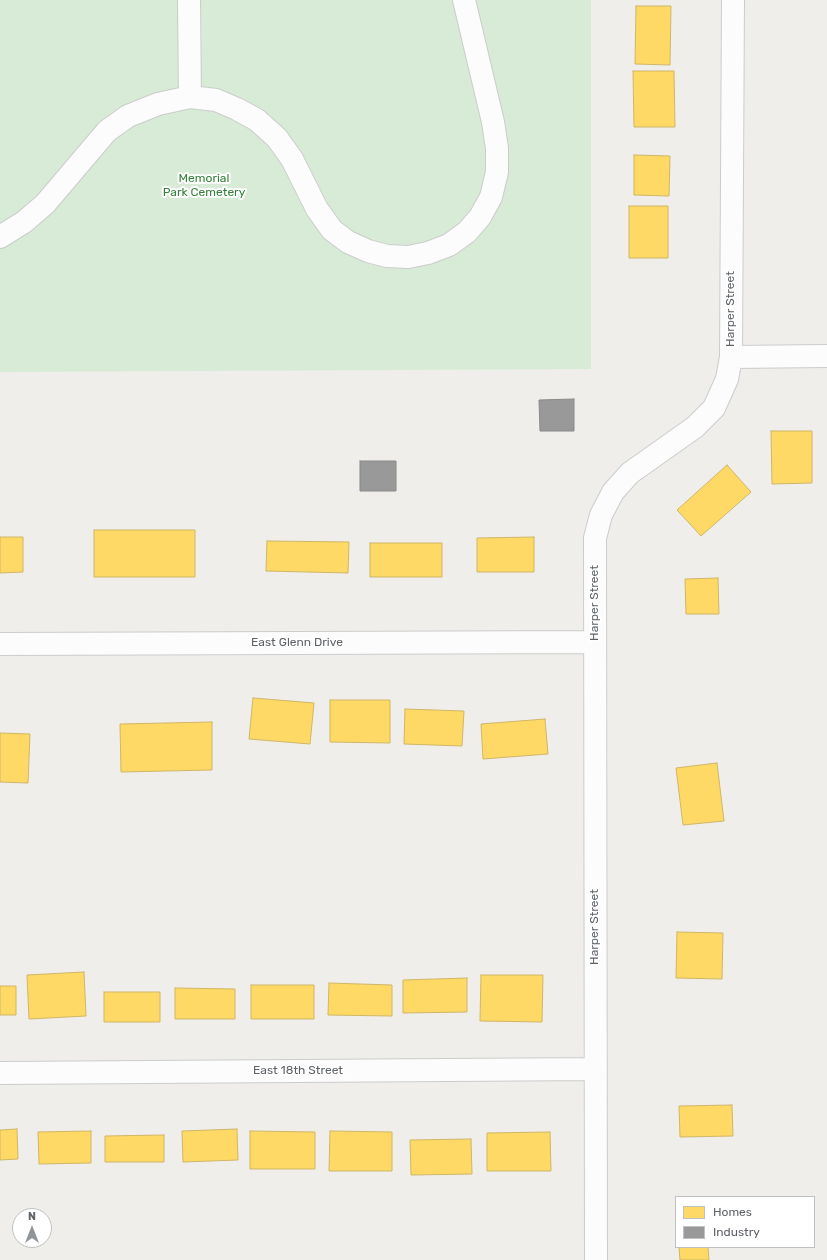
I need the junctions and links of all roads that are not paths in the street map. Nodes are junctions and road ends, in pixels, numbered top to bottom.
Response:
1 (189, 0) edge
2 (464, 0) edge
3 (732, 0) edge
4 (190, 97) junction
5 (0, 237) edge
6 (827, 356) edge
7 (731, 357) junction
8 (595, 642) junction
9 (0, 644) edge
10 (595, 1069) junction
11 (0, 1072) edge
12 (596, 1260) edge

1 - 4 street
2 - 4 street
3 - 7 street, Harper Street
4 - 5 street
6 - 7 street
7 - 8 street, Harper Street
8 - 9 street, East Glenn Drive
8 - 10 street, Harper Street
10 - 11 street, East 18th Street
10 - 12 street, Harper Street

